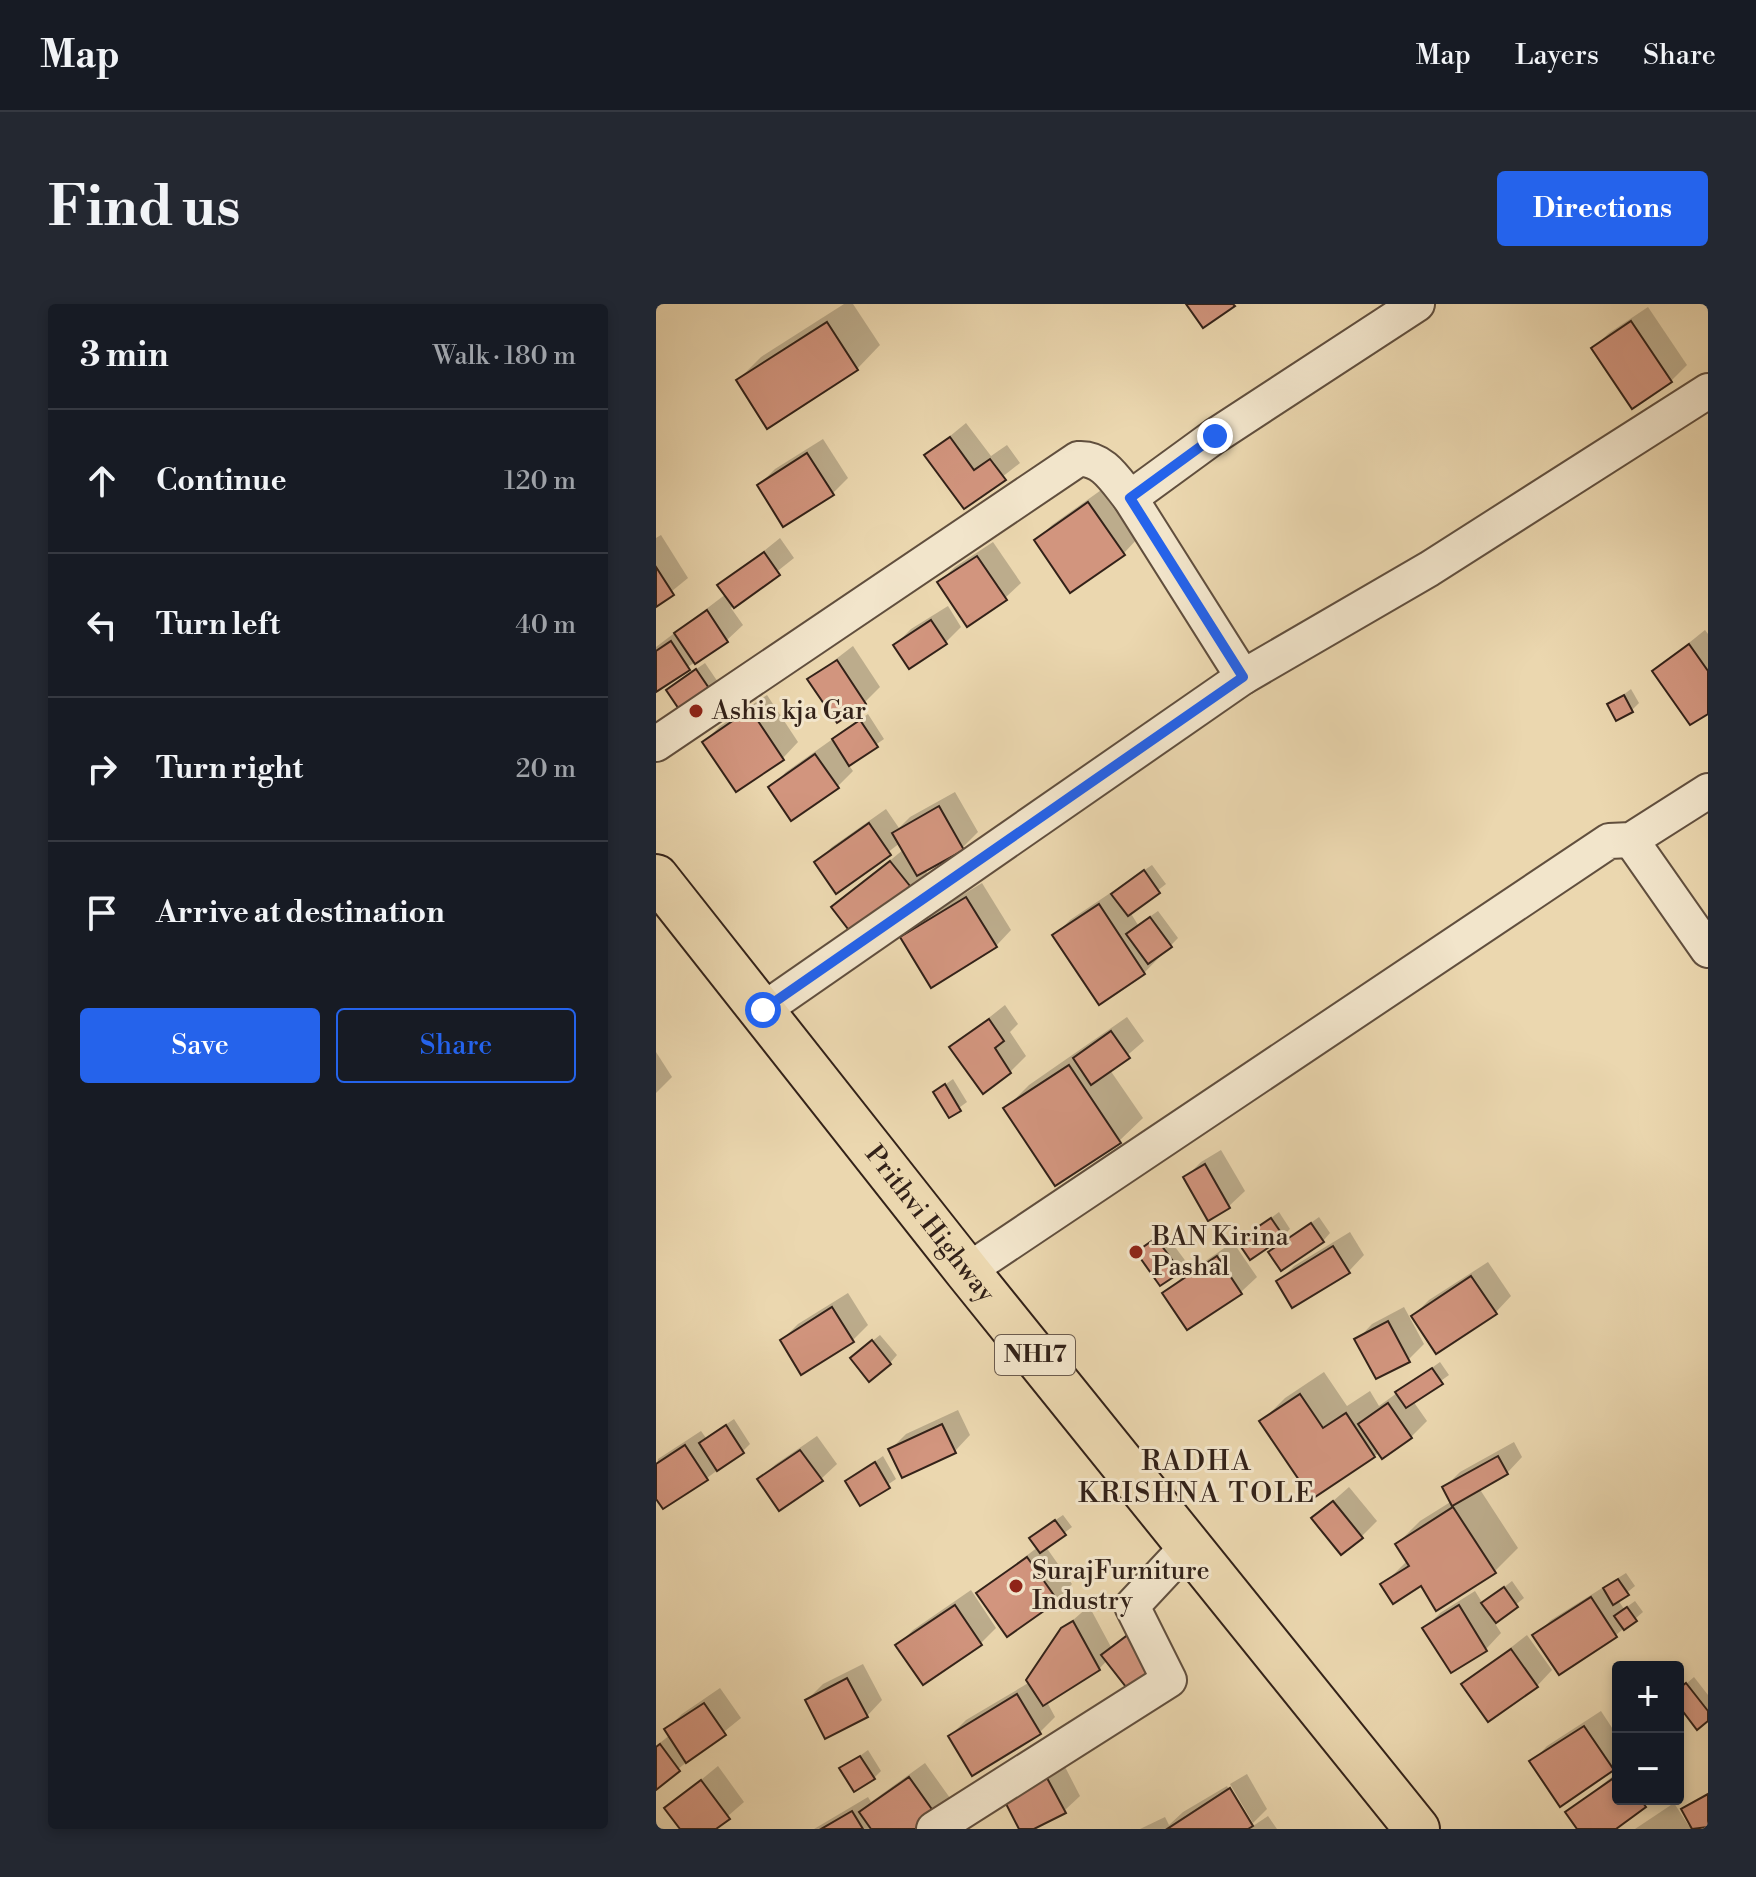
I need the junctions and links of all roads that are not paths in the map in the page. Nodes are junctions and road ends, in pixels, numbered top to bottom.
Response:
1 (1417, 304) edge
2 (1708, 391) edge
3 (1130, 498) junction
4 (1243, 677) junction
5 (656, 744) edge
6 (1708, 791) edge
7 (1631, 840) junction
8 (656, 877) edge
9 (1708, 950) edge
10 (763, 1010) junction
11 (967, 1271) junction
12 (1188, 1546) junction
13 (934, 1829) edge
14 (1417, 1829) edge

1 - 3 street
2 - 4 street
3 - 4 street
3 - 5 street
4 - 10 street
6 - 7 street
7 - 9 street
7 - 11 street
8 - 10 highway, Prithvi Highway / NH17
10 - 11 highway, Prithvi Highway / NH17
11 - 12 highway, Prithvi Highway / NH17
12 - 13 street
12 - 14 highway, Prithvi Highway / NH17

